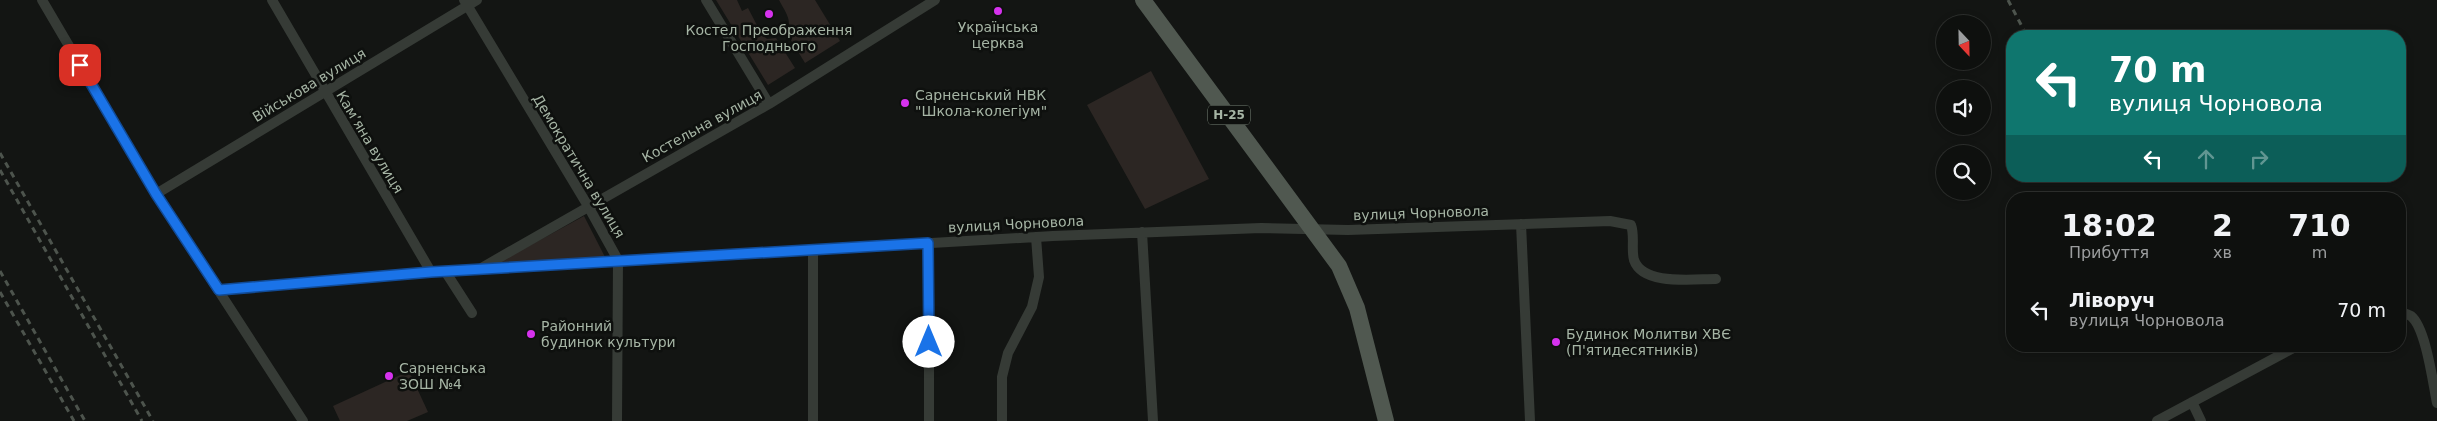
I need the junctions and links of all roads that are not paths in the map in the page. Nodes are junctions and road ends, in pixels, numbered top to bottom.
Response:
1 (42, 0) edge
2 (272, 0) edge
3 (477, 0) edge
4 (706, 0) edge
5 (935, 0) edge
6 (1143, 0) edge
7 (465, 3) edge
8 (324, 93) junction
9 (769, 104) junction
10 (156, 194) junction
11 (588, 206) junction
12 (1521, 224) junction
13 (1314, 230) junction
14 (1142, 232) junction
15 (1036, 237) junction
16 (928, 243) junction
17 (813, 249) junction
18 (618, 260) junction
19 (480, 269) junction
20 (445, 271) junction
21 (431, 272) junction
22 (1716, 279) dead end
23 (219, 290) junction
24 (472, 313) dead end
25 (2406, 314) edge
26 (2286, 352) edge
27 (2192, 402) junction
28 (2437, 403) edge
29 (303, 421) edge
30 (617, 421) edge
31 (813, 421) edge
32 (929, 421) edge
33 (1002, 421) edge
34 (1153, 421) edge
35 (1386, 421) edge
36 (1530, 421) edge
37 (2157, 421) edge
38 (2201, 421) edge

1 - 10 street
2 - 8 street, Камʼяна вулиця
3 - 7 street, Військова вулиця
4 - 9 street
5 - 9 street, Костельна вулиця
6 - 13 main road, Н-25
7 - 8 street, Військова вулиця
7 - 11 street, Демократична вулиця
8 - 10 street, Військова вулиця
8 - 21 street, Камʼяна вулиця
9 - 11 street, Костельна вулиця
10 - 23 street
11 - 18 street, Демократична вулиця
11 - 19 street, Костельна вулиця
12 - 13 street, вулиця Чорновола
12 - 22 street, вулиця Чорновола
12 - 36 street
13 - 14 street, вулиця Чорновола
13 - 35 main road, Н-25
14 - 15 street, вулиця Чорновола
14 - 34 street
15 - 16 street, вулиця Чорновола
15 - 33 street
16 - 17 street, вулиця Чорновола
16 - 32 street
17 - 18 street, вулиця Чорновола
17 - 31 street
18 - 19 street, вулиця Чорновола
18 - 30 street, Демократична вулиця
19 - 20 street, вулиця Чорновола
20 - 21 street, вулиця Чорновола
20 - 24 street
21 - 23 street, вулиця Чорновола
23 - 29 street
25 - 28 street
26 - 27 street
27 - 37 street
27 - 38 street

